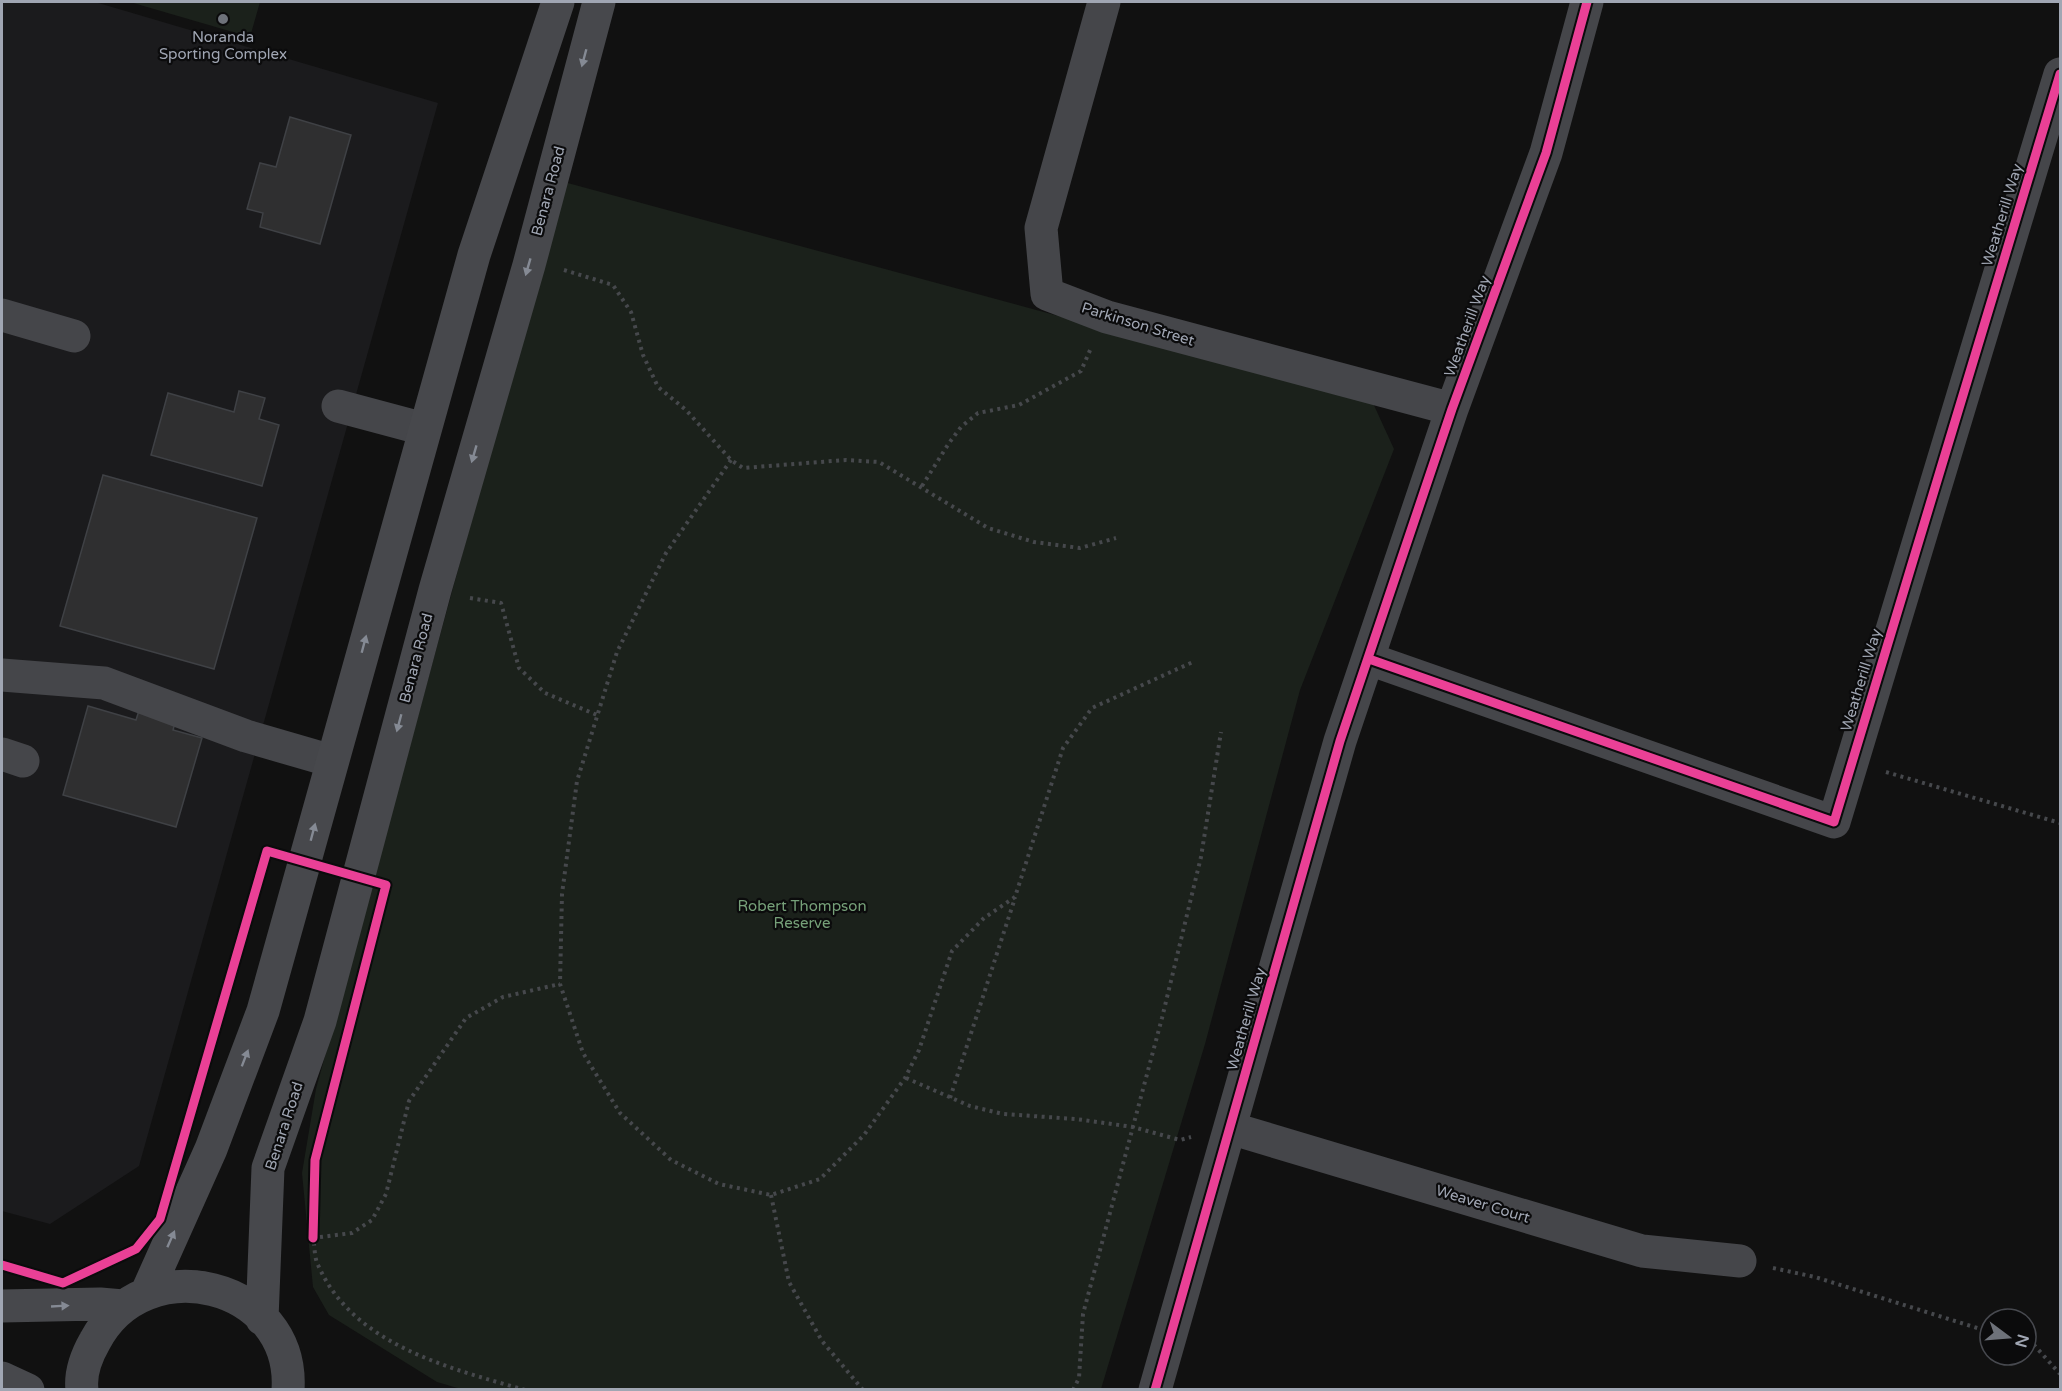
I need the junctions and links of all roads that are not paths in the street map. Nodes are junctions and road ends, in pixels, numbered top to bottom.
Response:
1 (558, 2) edge
2 (599, 2) edge
3 (1104, 2) edge
4 (1587, 2) edge
5 (2061, 74) edge
6 (2, 315) edge
7 (74, 336) dead end
8 (338, 406) dead end
9 (1452, 410) junction
10 (424, 429) junction
11 (1369, 659) junction
12 (2, 675) edge
13 (332, 761) junction
14 (1230, 1128) junction
15 (1740, 1262) road end
16 (135, 1299) junction
17 (2, 1306) edge
18 (262, 1319) junction
19 (2, 1378) edge
20 (296, 1386) edge
21 (28, 1389) edge
22 (82, 1389) edge
23 (1155, 1389) edge

1 - 10 main road
2 -> 18 main road, Benara Road
3 - 9 street, Parkinson Street
4 - 9 street, Weatherill Way
5 - 11 street, Weatherill Way
6 - 7 street
8 - 10 street
9 - 11 street, Weatherill Way
13 -> 10 main road
11 - 14 street, Weatherill Way
12 - 13 street
16 -> 13 main road
14 - 15 street, Weaver Court
14 - 23 street, Weatherill Way
17 -> 16 main road
16 - 18 main road
16 - 22 main road
18 - 20 main road
19 - 21 main road

